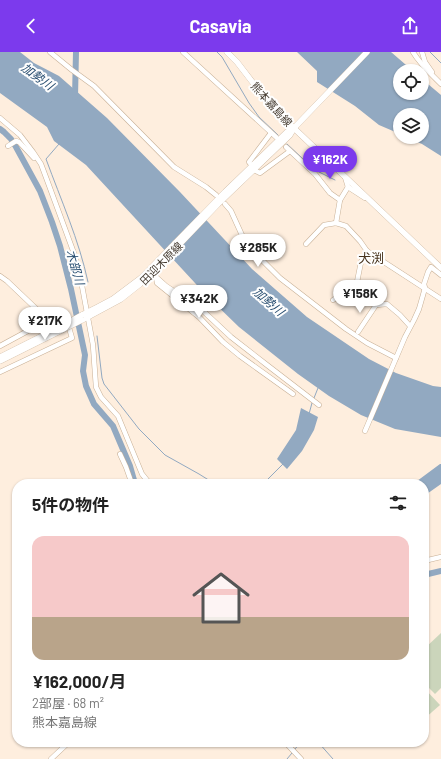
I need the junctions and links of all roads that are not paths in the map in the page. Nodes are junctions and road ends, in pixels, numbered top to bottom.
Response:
1 (50, 52) edge
2 (183, 52) edge
3 (227, 52) edge
4 (367, 52) edge
5 (413, 52) edge
6 (422, 52) edge
7 (440, 82) edge
8 (0, 118) edge
9 (294, 128) junction
10 (271, 133) junction
11 (276, 137) dead end
12 (8, 146) dead end
13 (286, 147) dead end
14 (290, 151) junction
15 (41, 164) junction
16 (253, 168) junction
17 (344, 175) junction
18 (348, 188) junction
19 (216, 195) dead end
20 (340, 200) junction
21 (370, 201) junction
22 (224, 204) dead end
23 (336, 223) junction
24 (306, 244) dead end
25 (367, 252) junction
26 (441, 268) edge
27 (441, 275) edge
28 (0, 276) edge
29 (424, 288) junction
30 (355, 292) junction
31 (441, 299) edge
32 (333, 300) dead end
33 (376, 305) junction
34 (85, 316) junction
35 (48, 320) junction
36 (410, 326) junction
37 (61, 328) junction
38 (358, 332) dead end
39 (0, 346) edge
40 (0, 357) edge
41 (396, 358) junction
42 (0, 362) edge
43 (0, 372) edge
44 (293, 394) dead end
45 (319, 405) dead end
46 (365, 431) dead end
47 (120, 454) dead end
48 (130, 479) edge
49 (146, 479) edge
50 (441, 557) edge
51 (429, 560) edge
52 (64, 747) edge
53 (290, 747) edge
54 (52, 759) edge
55 (301, 759) edge

1 - 19 street
2 - 10 street
3 - 9 main road, 熊本嘉島線
4 - 9 main road, 田迎木原線
5 - 7 street
6 - 7 street
8 - 15 street
9 - 16 main road, 田迎木原線
9 - 17 main road, 熊本嘉島線
10 - 11 street
10 - 16 street
12 - 15 street
13 - 14 street
14 - 16 street
14 - 20 street
15 - 34 street
16 - 34 main road, 田迎木原線
17 - 18 street
17 - 21 main road, 熊本嘉島線
18 - 20 street
18 - 21 street
20 - 23 street
21 - 26 main road, 熊本嘉島線
22 - 41 street
23 - 24 street
23 - 25 street
25 - 29 street
25 - 30 street
27 - 29 street
28 - 35 street
29 - 31 street
29 - 36 street
30 - 32 street
30 - 33 street
33 - 36 street
33 - 38 street
34 - 37 main road, 田迎木原線, bridge
34 - 49 street
35 - 39 street
35 - 43 street
36 - 41 street
37 - 40 main road, 田迎木原線
37 - 42 main road, 田迎木原線
41 - 46 street
44 - 45 street
47 - 48 street
50 - 51 street
52 - 54 street
53 - 55 street

